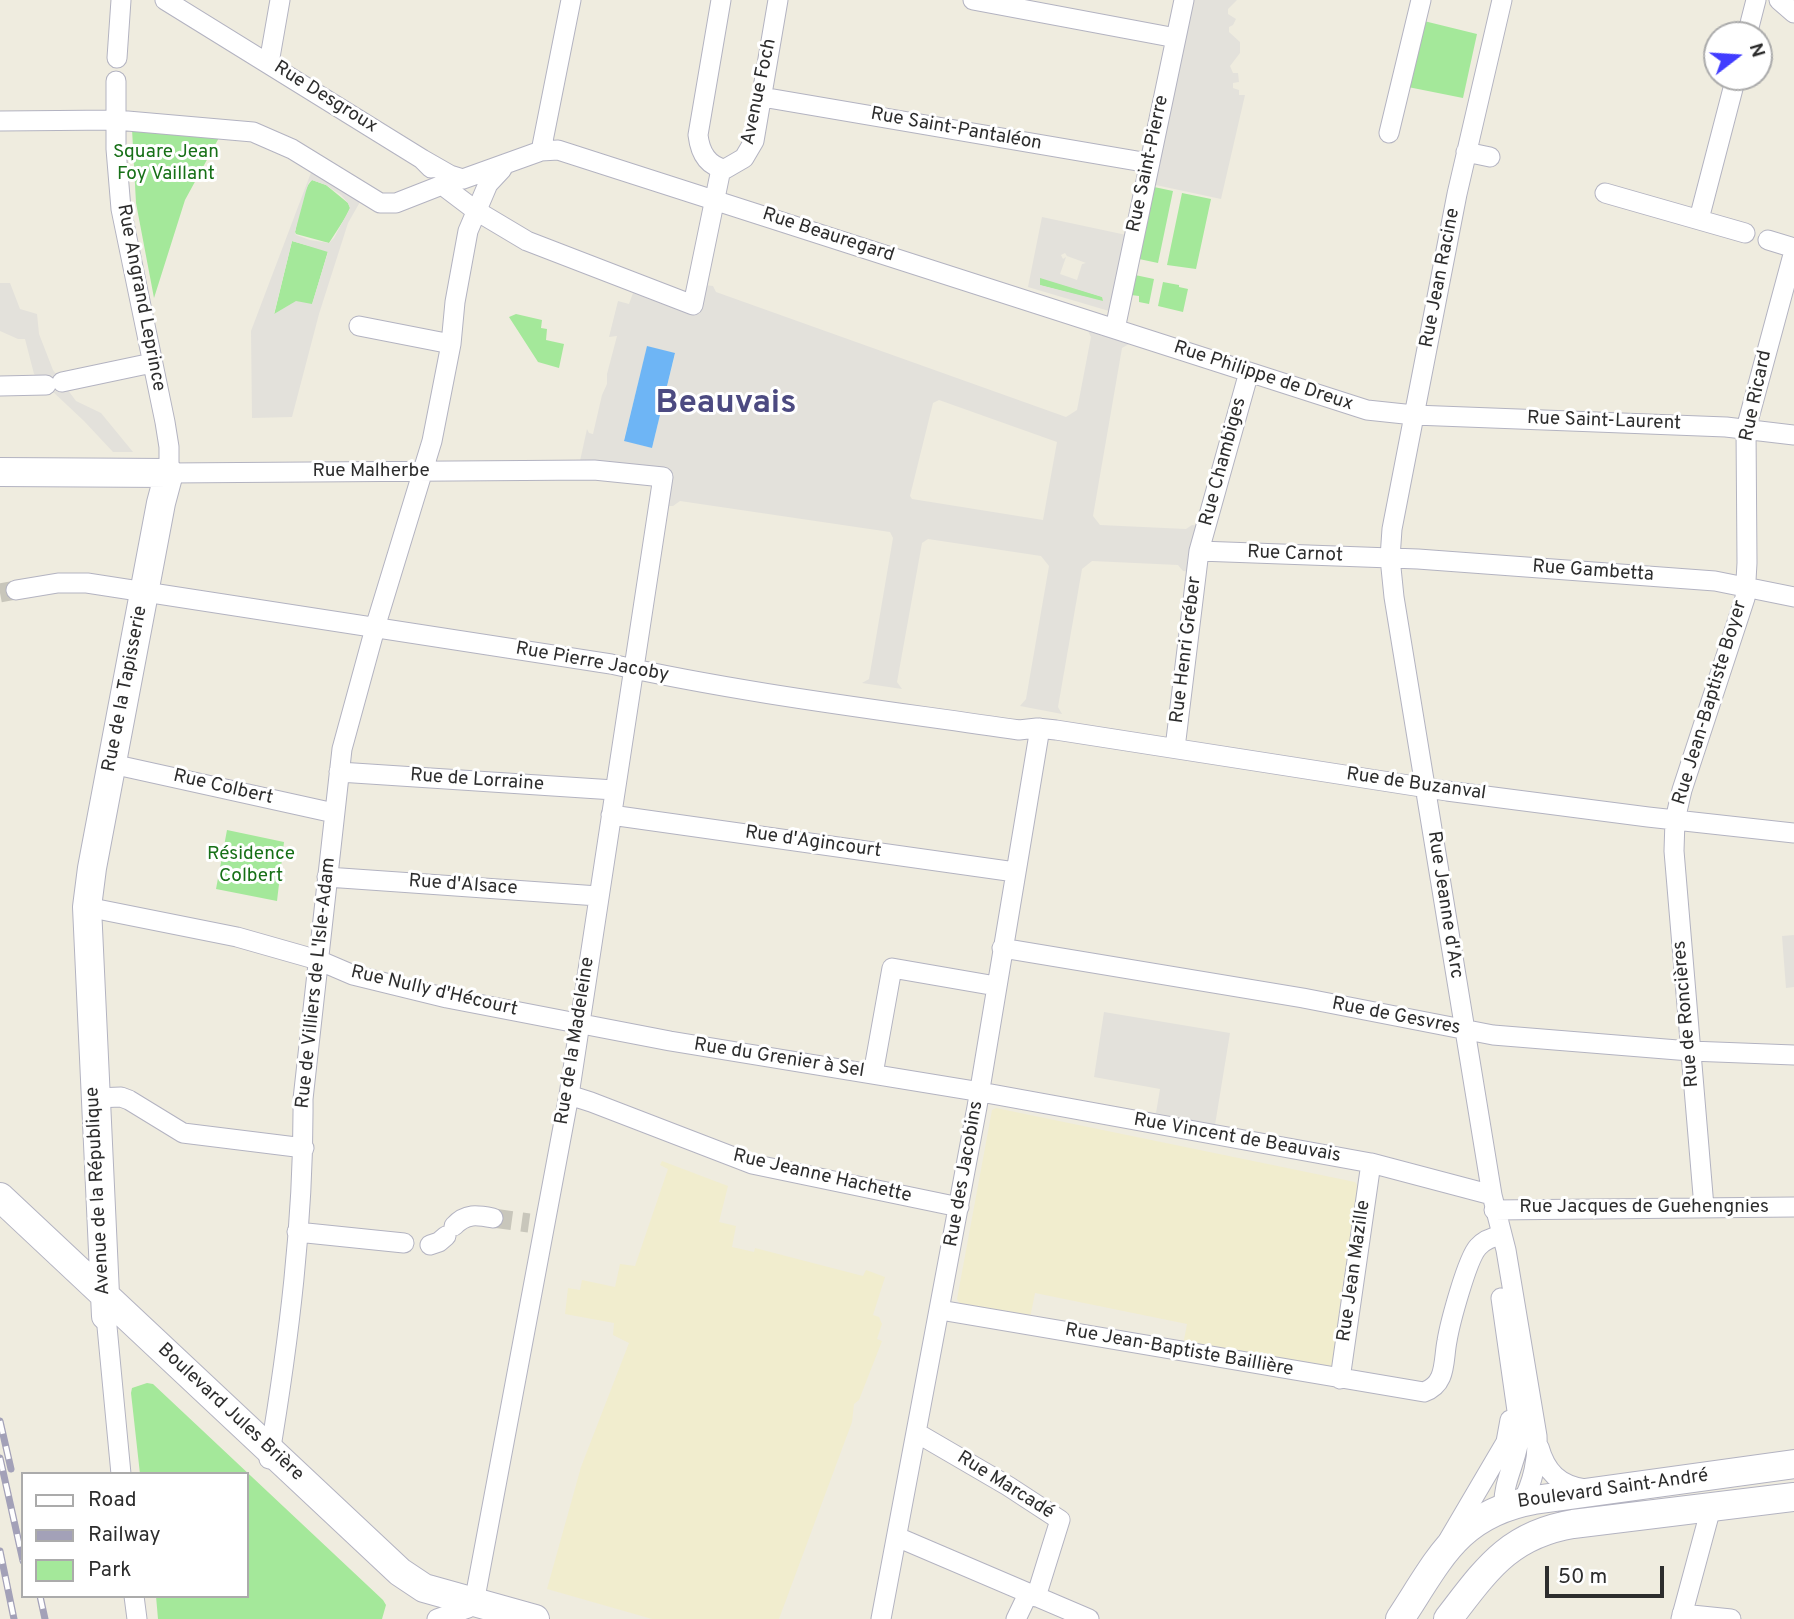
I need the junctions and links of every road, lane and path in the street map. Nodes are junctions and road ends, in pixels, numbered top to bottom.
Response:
1 (121, 0) edge
2 (165, 0) edge
3 (280, 0) edge
4 (571, 0) edge
5 (721, 0) edge
6 (778, 0) edge
7 (973, 0) edge
8 (1184, 0) edge
9 (1421, 0) edge
10 (1502, 0) edge
11 (1756, 0) edge
12 (1779, 0) edge
13 (1794, 13) edge
14 (1751, 21) edge
15 (1176, 38) junction
16 (117, 58) dead end
17 (269, 63) junction
18 (116, 81) dead end
19 (1732, 91) edge
20 (762, 97) junction
21 (116, 120) junction
22 (0, 121) edge
23 (1389, 133) dead end
24 (541, 151) junction
25 (1466, 152) junction
26 (1490, 157) dead end
27 (422, 159) junction
28 (512, 163) junction
29 (1149, 163) junction
30 (721, 169) junction
31 (1605, 193) dead end
32 (715, 200) junction
33 (475, 210) junction
34 (1699, 219) junction
35 (1745, 233) dead end
36 (1768, 240) dead end
37 (1794, 249) edge
38 (359, 326) dead end
39 (1115, 328) junction
40 (451, 344) junction
41 (152, 363) junction
42 (1249, 372) junction
43 (0, 386) edge
44 (1414, 415) junction
45 (1746, 429) junction
46 (1794, 435) edge
47 (0, 472) edge
48 (424, 472) junction
49 (169, 473) junction
50 (663, 477) joint
51 (1199, 551) junction
52 (1391, 558) junction
53 (1746, 587) junction
54 (16, 590) tunnel mouth
55 (145, 593) junction
56 (1794, 597) edge
57 (375, 628) junction
58 (633, 669) junction
59 (1040, 728) junction
60 (1175, 748) junction
61 (112, 764) junction
62 (339, 772) junction
63 (1425, 788) junction
64 (614, 790) junction
65 (334, 813) junction
66 (611, 815) junction
67 (1675, 820) junction
68 (1794, 833) edge
69 (1015, 872) junction
70 (327, 877) junction
71 (598, 896) junction
72 (87, 907) junction
73 (1002, 948) junction
74 (318, 960) junction
75 (996, 986) junction
76 (579, 1023) junction
77 (1465, 1030) junction
78 (1690, 1051) junction
79 (1794, 1055) edge
80 (873, 1074) junction
81 (980, 1092) junction
82 (569, 1095) junction
83 (95, 1098) junction
84 (304, 1148) junction
85 (1371, 1163) junction
86 (0, 1197) edge
87 (1493, 1203) junction
88 (1704, 1207) junction
89 (1794, 1207) edge
90 (959, 1208) junction
91 (0, 1217) edge
92 (493, 1218) tunnel mouth
93 (297, 1233) junction
94 (443, 1236) dead end
95 (1499, 1236) junction
96 (404, 1243) dead end
97 (105, 1306) junction
98 (940, 1310) junction
99 (1508, 1353) junction
100 (1340, 1379) junction
101 (916, 1433) junction
102 (1537, 1436) junction
103 (269, 1459) junction
104 (1794, 1464) edge
105 (121, 1472) edge
106 (1614, 1490) junction
107 (1794, 1497) edge
108 (1711, 1508) junction
109 (1511, 1510) junction
110 (1538, 1533) junction
111 (897, 1537) junction
112 (1438, 1561) junction
113 (1032, 1595) junction
114 (134, 1598) edge
115 (452, 1610) edge
116 (1681, 1617) edge
117 (136, 1619) edge
118 (535, 1619) edge
119 (881, 1619) edge
120 (1016, 1619) edge
121 (1089, 1619) edge
122 (1400, 1619) edge
123 (1428, 1619) edge
124 (1441, 1619) edge
125 (1448, 1619) edge
126 (1731, 1619) edge

1 - 16 street
2 - 17 street, Rue Desgroux
3 - 17 street
4 - 24 street
5 - 30 street
6 - 20 street, Avenue Foch
7 - 15 street
8 - 15 street, Rue Saint-Pierre
9 - 23 street
10 - 25 street, Rue Jean Racine
11 - 14 street
12 - 13 street
15 - 29 street, Rue Saint-Pierre
17 - 27 street, Rue Desgroux
18 - 21 street, Rue Angrand Leprince
19 - 34 street
20 - 29 street, Rue Saint-Pantaléon
20 - 30 street, Avenue Foch
21 - 22 street
21 - 33 street, Rue Desgroux
21 - 41 street, Rue Angrand Leprince
24 - 28 street
24 - 32 street, Rue Beauregard
25 - 26 street
25 - 44 street, Rue Jean Racine
27 - 28 street
27 - 33 street, Rue Desgroux
28 - 33 street, Rue de Villiers de L'Isle-Adam
29 - 39 street, Rue Saint-Pierre
30 - 32 street
31 - 34 street
32 - 33 street, Rue Desgroux
32 - 39 street, Rue Beauregard
33 - 40 street, Rue de Villiers de L'Isle-Adam
34 - 35 street
36 - 37 street
37 - 45 street, Rue Ricard
38 - 40 street
39 - 42 street, Rue Philippe de Dreux
40 - 48 street, Rue de Villiers de L'Isle-Adam
41 - 43 street
41 - 49 street, Rue Angrand Leprince
42 - 44 street, Rue Philippe de Dreux
42 - 51 street, Rue Chambiges
44 - 45 street, Rue Saint-Laurent
44 - 52 street, Rue Jean Racine
45 - 46 street, Rue Saint-Laurent
45 - 53 street, Rue Ricard
47 - 49 main road
48 - 49 street, Rue Malherbe
48 - 50 street, Rue Malherbe
48 - 57 street, Rue de Villiers de L'Isle-Adam
49 - 55 main road, Rue de la Tapisserie
50 - 58 street, Rue de la Madeleine
51 - 52 street, Rue Carnot
51 - 60 street, Rue Henri Gréber
52 - 53 street, Rue Gambetta
52 - 63 street, Rue Jeanne d'Arc
53 - 56 street, Rue Gambetta
53 - 67 street, Rue Jean-Baptiste Boyer
54 - 55 street, Rue Pierre Jacoby
55 - 57 street, Rue Pierre Jacoby
55 - 61 main road, Rue de la Tapisserie
57 - 58 street, Rue Pierre Jacoby
57 - 62 street, Rue de Villiers de L'Isle-Adam
58 - 59 street, Rue Pierre Jacoby
58 - 64 street, Rue de la Madeleine
59 - 60 street, Rue de Buzanval
59 - 69 street, Rue des Jacobins
60 - 63 street, Rue de Buzanval
61 - 65 street, Rue Colbert
61 - 72 main road, Rue de la Tapisserie
62 - 64 street, Rue de Lorraine
62 - 65 street, Rue de Villiers de L'Isle-Adam
63 - 67 street, Rue de Buzanval
63 - 77 street, Rue Jeanne d'Arc
64 - 66 street, Rue de la Madeleine
65 - 70 street, Rue de Villiers de L'Isle-Adam
66 - 69 street, Rue d'Agincourt
66 - 71 street, Rue de la Madeleine
67 - 68 street, Rue de Buzanval
67 - 78 street, Rue de Roncières
69 - 73 street, Rue des Jacobins
70 - 71 street, Rue d'Alsace
70 - 74 street, Rue de Villiers de L'Isle-Adam
71 - 76 street, Rue de la Madeleine
72 - 74 street, Rue Nully d'Hécourt
72 - 83 main road, Avenue de la République
73 - 75 street, Rue des Jacobins
73 - 77 street, Rue de Gesvres
74 - 76 street, Rue Nully d'Hécourt
74 - 84 street, Rue de Villiers de L'Isle-Adam
75 - 80 street
75 - 81 street, Rue des Jacobins
76 - 80 street, Rue du Grenier à Sel
76 - 82 street, Rue de la Madeleine
77 - 78 street, Rue de Gesvres
77 - 87 street, Rue Jeanne d'Arc
78 - 79 street, Rue de Gesvres
78 - 88 street, Rue de Roncières
80 - 81 street, Rue du Grenier à Sel
81 - 85 street, Rue Vincent de Beauvais
81 - 90 street, Rue des Jacobins
82 - 90 street, Rue Jeanne Hachette
82 - 115 street, Rue de la Madeleine
83 - 84 street
83 - 97 main road, Avenue de la République
84 - 93 street, Rue de Villiers de L'Isle-Adam
85 - 87 street, Rue Vincent de Beauvais
85 - 100 street, Rue Jean Mazille
86 - 97 main road, Boulevard Jules Brière
87 - 88 street, Rue Jacques de Guehengnies
87 - 95 street, Rue Jeanne d'Arc
88 - 89 street, Rue Jacques de Guehengnies
90 - 98 street, Rue des Jacobins
91 - 97 main road, Boulevard Jules Brière
92 - 94 street
93 - 96 street
93 - 103 street, Rue de Villiers de L'Isle-Adam
95 - 99 street, Rue Jeanne d'Arc
95 - 100 street, Rue Jean-Baptiste Baillière
95 - 102 street, Rue Jeanne d'Arc
97 - 103 main road, Boulevard Jules Brière
97 - 105 street, Avenue de la République
98 - 100 street, Rue Jean-Baptiste Baillière
98 - 101 street, Rue des Jacobins
99 - 109 street, Rue Jeanne d'Arc
99 - 112 street
101 - 111 street, Rue des Jacobins
101 - 113 street, Rue Marcadé
102 - 106 street
102 - 109 street, Rue Jeanne d'Arc
103 - 115 main road, Boulevard Jules Brière
104 - 106 main road, Boulevard Saint-André
106 - 109 main road, Boulevard Saint-André
107 - 108 main road, Boulevard Saint-André
108 - 110 main road, Boulevard Saint-André
108 - 116 street
109 - 110 main road
109 - 112 main road, Boulevard Saint-André
109 - 124 main road
110 - 125 main road, Boulevard Saint-André
111 - 113 street
111 - 119 street, Rue des Jacobins
112 - 122 main road, Boulevard Saint-André
112 - 123 main road
113 - 120 street, Rue Marcadé
113 - 121 street
114 - 117 street
115 - 118 main road, Boulevard Jules Brière
116 - 126 street

